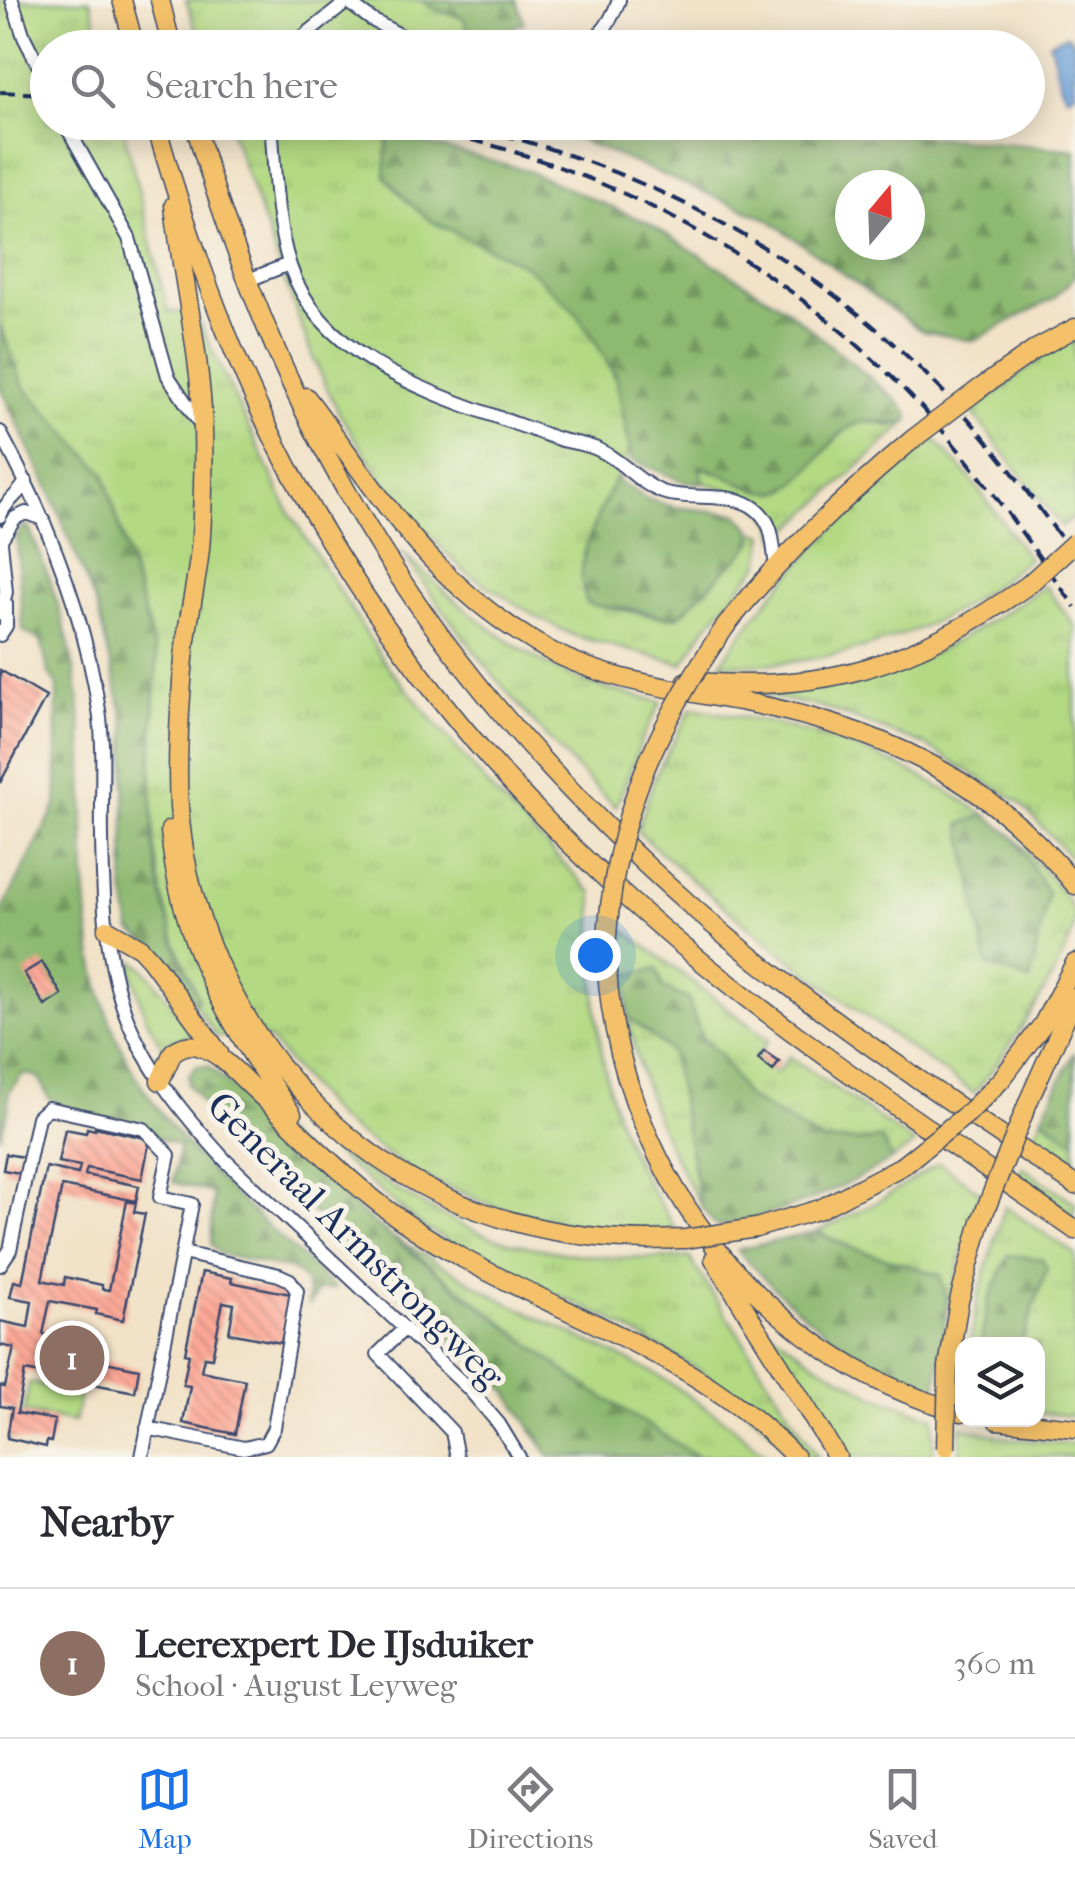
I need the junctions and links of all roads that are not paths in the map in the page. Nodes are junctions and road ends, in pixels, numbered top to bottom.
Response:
1 (12, 0) edge
2 (122, 0) edge
3 (160, 0) edge
4 (346, 1) edge
5 (619, 1) edge
6 (130, 30) edge
7 (168, 30) edge
8 (311, 30) edge
9 (390, 30) edge
10 (605, 30) edge
11 (30, 48) edge
12 (74, 140) edge
13 (161, 140) edge
14 (199, 140) edge
15 (273, 140) edge
16 (170, 170) junction
17 (290, 264) junction
18 (246, 281) junction
19 (1075, 328) edge
20 (284, 369) junction
21 (203, 429) junction
22 (0, 432) edge
23 (26, 497) junction
24 (26, 513) junction
25 (0, 516) edge
26 (44, 519) junction
27 (1, 535) edge
28 (1075, 542) edge
29 (776, 567) junction
30 (6, 592) junction
31 (0, 614) edge
32 (0, 635) edge
33 (185, 650) junction
34 (591, 667) junction
35 (1075, 885) edge
36 (107, 929) junction
37 (1075, 963) edge
38 (1075, 997) edge
39 (237, 1074) junction
40 (160, 1080) junction
41 (348, 1176) junction
42 (1075, 1186) edge
43 (697, 1222) junction
44 (1075, 1230) edge
45 (183, 1253) junction
46 (0, 1265) edge
47 (404, 1328) junction
48 (955, 1410) edge
49 (147, 1428) junction
50 (947, 1453) edge
51 (142, 1457) edge
52 (457, 1457) edge
53 (519, 1457) edge
54 (795, 1457) edge
55 (836, 1457) edge

1 - 11 street
2 - 6 highway
3 - 7 highway
4 - 8 street
4 - 9 street
5 - 10 street
12 - 21 street
13 - 16 highway
14 - 18 highway
15 - 17 street
16 - 21 highway
16 - 44 highway
17 - 18 street
17 - 29 street
18 - 20 highway
19 - 29 highway, bridge
20 - 34 highway
20 - 42 highway
21 - 33 highway
22 - 23 street, Generaal Armstrongweg
23 - 24 street
23 - 25 street
23 - 26 street, Generaal Armstrongweg
24 - 26 street
24 - 27 street
26 - 36 street, Generaal Armstrongweg
27 - 30 street
28 - 34 highway, bridge
29 - 43 highway, bridge
30 - 31 street
30 - 32 street
33 - 37 highway, bridge
33 - 41 highway
34 - 35 highway
36 - 39 highway
36 - 40 street, Generaal Armstrongweg
38 - 50 highway, bridge
39 - 40 highway
39 - 41 highway
40 - 47 street, Generaal Armstrongweg
41 - 54 highway
43 - 48 highway
43 - 55 highway
45 - 46 street
45 - 49 street
45 - 49 street
47 - 52 street
47 - 53 street, Generaal Armstrongweg
49 - 51 street

